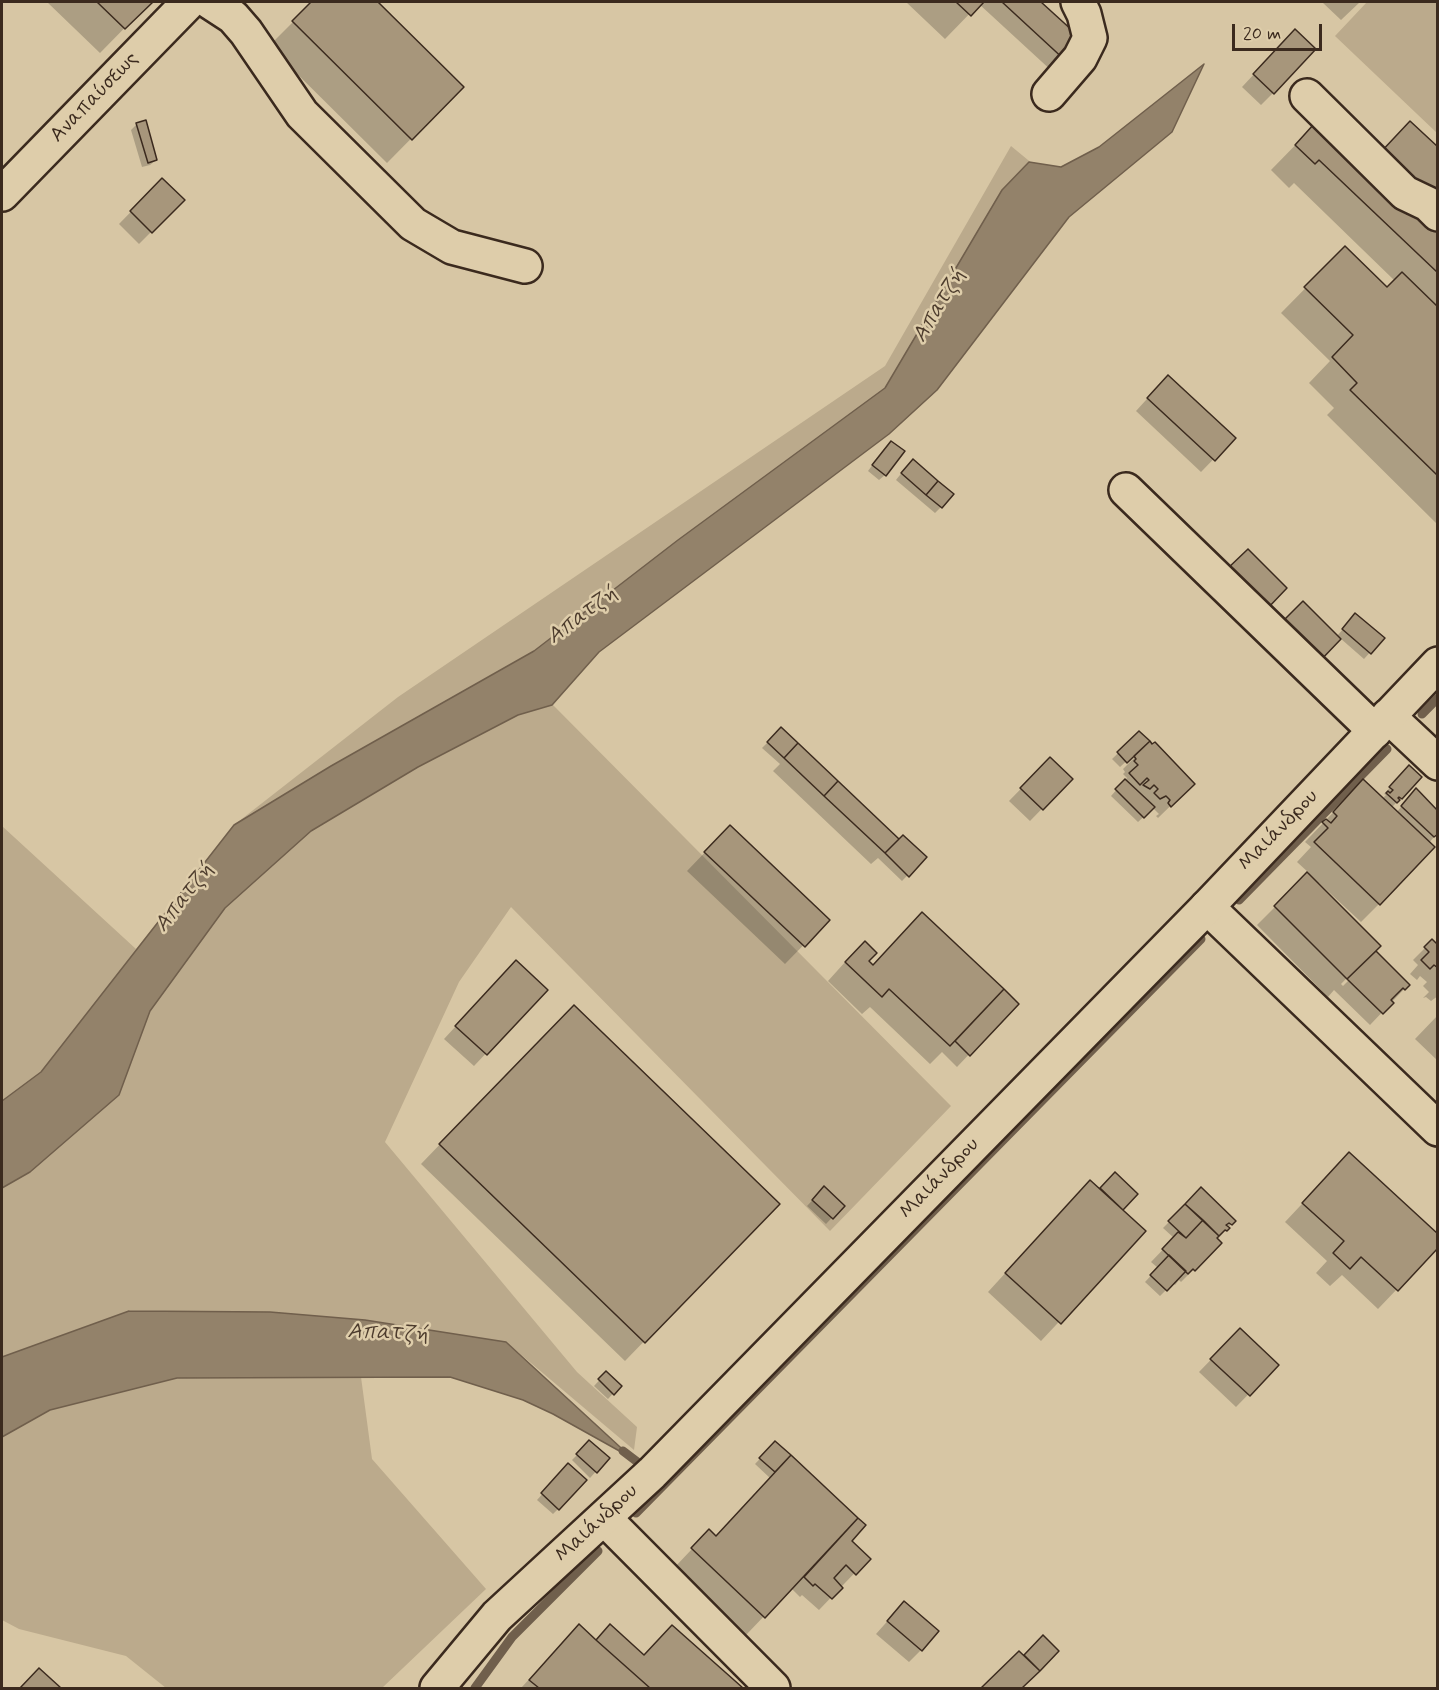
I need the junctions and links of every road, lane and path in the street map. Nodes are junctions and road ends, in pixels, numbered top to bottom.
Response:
1 (189, 2) edge
2 (210, 2) edge
3 (1078, 2) edge
4 (1049, 94) dead end
5 (1307, 96) dead end
6 (2, 194) edge
7 (1437, 214) edge
8 (525, 266) dead end
9 (1126, 490) dead end
10 (1437, 664) edge
11 (1382, 723) junction
12 (1437, 764) edge
13 (1207, 907) junction
14 (1437, 1129) edge
15 (603, 1518) junction
16 (437, 1689) edge
17 (773, 1689) edge

1 - 6 main road, Αναπαύσεως
2 - 8 main road
3 - 4 main road
5 - 7 main road
9 - 11 main road
10 - 11 main road, Μαιάνδρου
11 - 12 main road
11 - 13 main road, Μαιάνδρου
13 - 14 main road
13 - 15 main road, Μαιάνδρου
15 - 16 main road, Μαιάνδρου
15 - 17 main road

